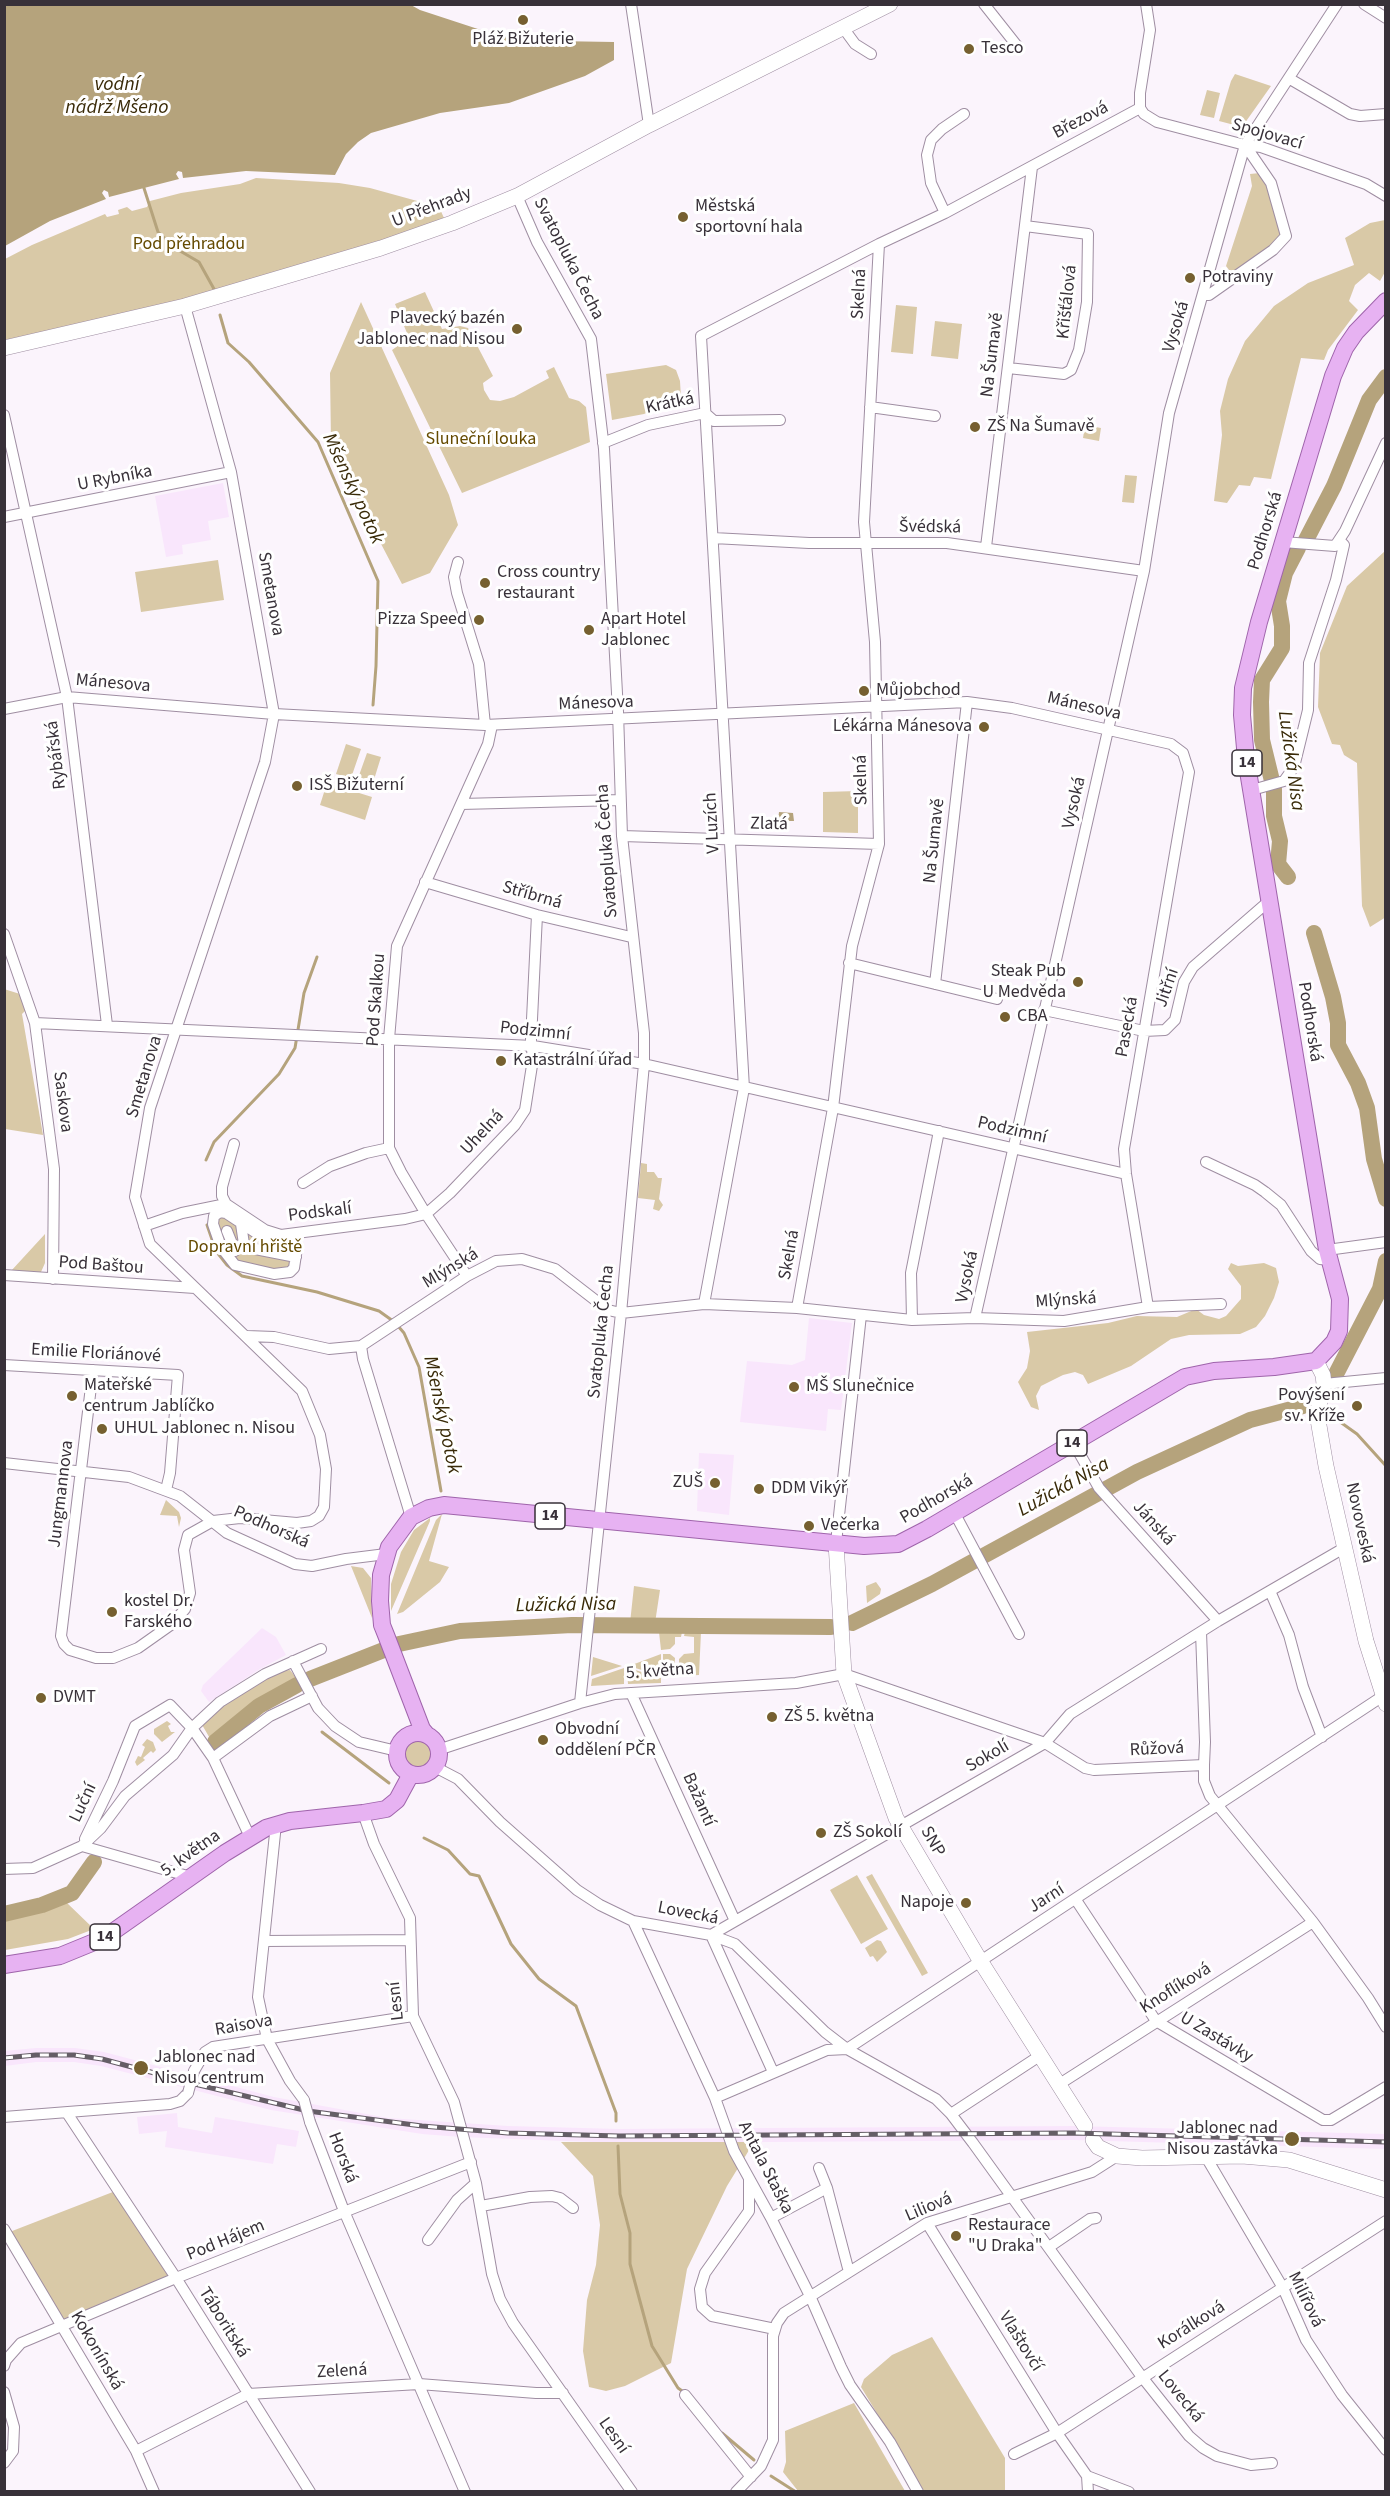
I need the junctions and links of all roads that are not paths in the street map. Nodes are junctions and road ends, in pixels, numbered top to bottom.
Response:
1 (631, 4) edge
2 (890, 4) edge
3 (984, 4) edge
4 (1146, 4) edge
5 (1337, 4) edge
6 (1364, 4) edge
7 (1386, 18) edge
8 (844, 29) junction
9 (1018, 47) dead end
10 (871, 54) dead end
11 (1290, 79) junction
12 (1140, 108) junction
13 (964, 114) dead end
14 (1386, 114) edge
15 (649, 125) junction
16 (1245, 146) junction
17 (1032, 167) junction
18 (517, 196) junction
19 (1386, 196) edge
20 (945, 213) junction
21 (1025, 226) junction
22 (879, 244) junction
23 (1204, 295) junction
24 (1386, 301) edge
25 (185, 306) junction
26 (701, 336) joint
27 (4, 348) edge
28 (1008, 368) junction
29 (870, 407) junction
30 (705, 413) junction
31 (4, 415) edge
32 (935, 416) dead end
33 (780, 420) dead end
34 (603, 443) junction
35 (1386, 443) edge
36 (231, 472) junction
37 (25, 513) junction
38 (4, 517) edge
39 (713, 538) junction
40 (1339, 540) junction
41 (1283, 542) junction
42 (865, 544) junction
43 (986, 547) junction
44 (458, 562) dead end
45 (1144, 571) junction
46 (67, 697) junction
47 (967, 702) junction
48 (877, 707) junction
49 (4, 709) edge
50 (274, 714) junction
51 (724, 714) junction
52 (618, 720) junction
53 (488, 725) junction
54 (1108, 730) junction
55 (1183, 753) joint
56 (1257, 789) junction
57 (619, 800) junction
58 (462, 804) junction
59 (622, 836) junction
60 (731, 840) junction
61 (879, 844) junction
62 (425, 882) junction
63 (1269, 901) junction
64 (537, 915) junction
65 (4, 934) edge
66 (632, 937) junction
67 (849, 963) junction
68 (935, 984) junction
69 (996, 999) dead end
70 (1044, 1010) junction
71 (35, 1023) junction
72 (107, 1025) junction
73 (177, 1029) junction
74 (1144, 1031) junction
75 (389, 1039) junction
76 (533, 1046) junction
77 (644, 1064) junction
78 (744, 1088) junction
79 (833, 1108) junction
80 (939, 1131) junction
81 (234, 1144) dead end
82 (389, 1148) junction
83 (1013, 1148) junction
84 (1206, 1162) dead end
85 (1126, 1174) junction
86 (303, 1183) dead end
87 (225, 1204) junction
88 (426, 1214) junction
89 (239, 1222) junction
90 (144, 1226) junction
91 (215, 1231) junction
92 (227, 1231) junction
93 (270, 1240) junction
94 (1386, 1242) edge
95 (235, 1251) junction
96 (268, 1252) junction
97 (1328, 1255) junction
98 (296, 1257) junction
99 (265, 1272) junction
100 (4, 1275) edge
101 (467, 1276) junction
102 (53, 1279) junction
103 (195, 1288) junction
104 (704, 1304) junction
105 (1221, 1304) dead end
106 (1148, 1307) junction
107 (798, 1308) junction
108 (621, 1313) junction
109 (861, 1315) junction
110 (975, 1318) junction
111 (912, 1320) junction
112 (247, 1335) junction
113 (362, 1346) junction
114 (1316, 1362) junction
115 (4, 1365) edge
116 (93, 1370) junction
117 (1386, 1378) edge
118 (1324, 1384) junction
119 (1073, 1442) junction
120 (4, 1463) edge
121 (82, 1472) junction
122 (166, 1490) junction
123 (954, 1512) junction
124 (411, 1518) junction
125 (598, 1520) junction
126 (213, 1521) junction
127 (836, 1543) junction
128 (1344, 1548) junction
129 (385, 1559) junction
130 (1270, 1591) junction
131 (1218, 1621) junction
132 (1201, 1632) junction
133 (1019, 1634) dead end
134 (64, 1644) joint
135 (321, 1649) dead end
136 (295, 1666) junction
137 (844, 1674) junction
138 (402, 1678) junction
139 (309, 1691) junction
140 (631, 1693) junction
141 (1384, 1700) edge
142 (580, 1703) junction
143 (193, 1726) junction
144 (1322, 1737) junction
145 (1045, 1743) junction
146 (396, 1745) junction
147 (438, 1754) junction
148 (213, 1758) junction
149 (1204, 1765) junction
150 (409, 1773) junction
151 (1217, 1806) junction
152 (363, 1813) junction
153 (276, 1824) junction
154 (901, 1827) junction
155 (250, 1837) junction
156 (82, 1846) junction
157 (4, 1869) edge
158 (192, 1878) junction
159 (1076, 1900) junction
160 (633, 1921) junction
161 (735, 1921) junction
162 (1313, 1922) junction
163 (711, 1935) junction
164 (410, 1940) junction
165 (264, 1941) junction
166 (981, 1962) junction
167 (4, 1965) edge
168 (413, 2016) junction
169 (1156, 2021) junction
170 (1386, 2027) edge
171 (267, 2039) junction
172 (847, 2049) junction
173 (1041, 2055) junction
174 (772, 2072) junction
175 (1058, 2085) junction
176 (1386, 2087) edge
177 (715, 2098) junction
178 (67, 2113) junction
179 (951, 2114) junction
180 (4, 2117) edge
181 (1084, 2126) dead end
182 (1093, 2140) dead end
183 (1117, 2156) junction
184 (1206, 2157) junction
185 (471, 2162) junction
186 (819, 2168) dead end
187 (749, 2176) junction
188 (477, 2183) junction
189 (827, 2188) junction
190 (1386, 2190) edge
191 (1014, 2197) junction
192 (482, 2206) junction
193 (573, 2208) dead end
194 (344, 2211) junction
195 (771, 2218) junction
196 (1096, 2218) dead end
197 (1386, 2221) edge
198 (927, 2223) junction
199 (4, 2229) edge
200 (428, 2240) dead end
201 (1049, 2247) junction
202 (849, 2272) junction
203 (176, 2278) junction
204 (1283, 2288) junction
205 (810, 2296) junction
206 (63, 2326) junction
207 (775, 2329) junction
208 (4, 2366) edge
209 (1142, 2377) junction
210 (419, 2385) junction
211 (4, 2392) edge
212 (563, 2393) junction
213 (248, 2394) junction
214 (686, 2395) dead end
215 (1057, 2433) junction
216 (1386, 2450) edge
217 (136, 2451) junction
218 (1014, 2454) dead end
219 (4, 2463) edge
220 (1272, 2463) dead end
221 (1087, 2476) junction
222 (751, 2477) junction
223 (154, 2492) edge
224 (310, 2492) edge
225 (465, 2492) edge
226 (632, 2492) edge
227 (736, 2492) edge
228 (918, 2492) edge
229 (1088, 2492) edge
230 (1129, 2492) edge

1 - 15 street
2 - 8 street, U Přehrady
3 - 9 street
4 - 12 street
5 - 11 street, Vysoká
6 - 7 street
8 - 10 street
8 - 15 street, U Přehrady
11 - 14 street
11 - 16 street, Vysoká
12 - 16 street, Spojovací
12 - 17 street, Březová
13 - 20 street
15 - 18 street, U Přehrady
16 - 19 street, Spojovací
16 - 23 street, Vysoká
16 - 23 street, Vysoká
17 - 20 street, Březová
17 - 21 street, Na Šumavě
18 - 25 street, U Přehrady
18 - 34 street, Svatopluka Čecha
20 - 22 street, Březová
21 - 28 street, Na Šumavě
21 - 28 street, Křišťálová
22 - 26 street, Březová
22 - 29 street, Skelná
23 - 45 street, Vysoká
24 - 41 main road, Podhorská / 14
25 - 27 street, U Přehrady
25 - 36 street, Smetanova
26 - 30 street, V Luzích
28 - 43 street, Na Šumavě
29 - 32 street
29 - 42 street, Skelná
30 - 33 street, Krátká
30 - 34 street, Krátká
30 - 39 street, V Luzích
31 - 37 street, Rybářská
34 - 52 street, Svatopluka Čecha
35 - 40 street
36 - 37 street, U Rybníka
36 - 50 street, Smetanova
37 - 38 street, U Rybníka
37 - 46 street, Rybářská
39 - 42 street, Švédská
39 - 51 street, V Luzích
40 - 41 street
40 - 56 street
41 - 56 main road, Podhorská / 14
42 - 43 street, Švédská
42 - 48 street, Skelná
43 - 45 street, Švédská
44 - 53 street, Pod Skalkou
45 - 54 street, Vysoká
46 - 49 street, Mánesova
46 - 50 street, Mánesova
46 - 72 street, Rybářská
47 - 48 street, Mánesova
47 - 54 street, Mánesova
47 - 68 street, Na Šumavě
48 - 51 street, Mánesova
48 - 61 street, Skelná
50 - 53 street, Mánesova
50 - 73 street, Smetanova
51 - 52 street, Mánesova
51 - 60 street, V Luzích
52 - 53 street, Mánesova
52 - 57 street, Svatopluka Čecha
53 - 58 street, Pod Skalkou
54 - 55 street, Mánesova
54 - 70 street, Vysoká
55 - 74 street, Pasecká
56 - 63 main road, Podhorská / 14
57 - 58 street
57 - 59 street, Svatopluka Čecha
58 - 62 street, Pod Skalkou
59 - 60 street, Zlatá
59 - 66 street, Svatopluka Čecha
60 - 61 street, Zlatá
60 - 78 street, V Luzích
61 - 67 street, Skelná
62 - 64 street, Stříbrná
62 - 75 street, Pod Skalkou
63 - 74 street, Jitřní
63 - 97 main road, Podhorská / 14
64 - 66 street, Stříbrná
64 - 76 street, Uhelná
65 - 71 street, Saskova
66 - 77 street, Svatopluka Čecha
67 - 68 street
67 - 79 street, Skelná
68 - 69 street
70 - 74 street, Jitřní
70 - 83 street, Vysoká
71 - 72 street, Podzimní
71 - 102 street, Saskova
72 - 73 street, Podzimní
73 - 75 street, Podzimní
73 - 90 street, Smetanova
74 - 85 street, Pasecká
75 - 76 street, Podzimní
75 - 82 street, Pod Skalkou
76 - 77 street, Podzimní
76 - 88 street, Uhelná
77 - 78 street, Podzimní
77 - 108 street, Svatopluka Čecha
78 - 79 street, Podzimní
78 - 104 street, V Luzích
79 - 80 street, Podzimní
79 - 107 street, Skelná
80 - 83 street, Podzimní
80 - 111 street
81 - 87 street
82 - 86 street
82 - 88 street, Pod Skalkou
83 - 85 street, Podzimní
83 - 110 street, Vysoká
84 - 97 street
85 - 106 street, Pasecká
87 - 88 street, Podskalí
87 - 90 street
88 - 101 street, Pod Skalkou
89 - 91 street
89 - 92 street
89 - 93 street
89 - 95 street
90 - 103 street, Smetanova
91 - 92 street
91 - 95 street
92 - 95 street
93 - 96 street
93 - 98 street
94 - 97 street
95 - 96 street
95 - 99 street
96 - 98 street
96 - 99 street
97 - 114 main road, Podhorská / 14
98 - 99 street
100 - 102 street, Pod Baštou
101 - 108 street, Mlýnská
101 - 113 street, Mlýnská
102 - 103 street, Pod Baštou
103 - 112 street, Smetanova
104 - 107 street, Mlýnská
104 - 108 street, Mlýnská
105 - 106 street, Mlýnská
106 - 110 street, Mlýnská
107 - 109 street, Mlýnská
108 - 125 street, Svatopluka Čecha
109 - 111 street, Mlýnská
109 - 127 street
110 - 111 street, Mlýnská
112 - 113 street
112 - 126 street, Smetanova
113 - 124 street
114 - 118 street
114 - 119 main road, Podhorská / 14
115 - 116 street, Emilie Floriánové
116 - 121 street, Jungmannova
116 - 122 street, Emilie Floriánové
117 - 118 street
118 - 128 street, Novoveská
119 - 123 main road, Podhorská / 14
119 - 131 street, Jánská
120 - 121 street
121 - 122 street
121 - 134 street, Jungmannova
122 - 126 street
123 - 127 main road, Podhorská / 14
123 - 133 street
124 - 125 main road, Podhorská / 14
124 - 129 main road, Podhorská / 14
125 - 127 main road, Podhorská / 14
125 - 142 street, Svatopluka Čecha
126 - 129 street, Podhorská
126 - 134 street, Podhorská
127 - 137 street, SNP
128 - 130 street, Sokolí
128 - 141 street, Novoveská
129 - 138 main road, 14
130 - 131 street, Sokolí
130 - 144 street
131 - 132 street, Sokolí
132 - 145 street, Sokolí
132 - 149 street
135 - 136 street
136 - 139 street
136 - 143 street
137 - 140 street, 5. května
137 - 145 street, Růžová
137 - 154 street, SNP
138 - 146 main road, 14
138 - 147 main road, 14
139 - 146 street
139 - 148 street
140 - 142 street, 5. května
140 - 161 street, Bažantí
141 - 144 street, Jarní
142 - 147 street, 5. května
143 - 148 street, Luční
143 - 156 street, Luční
143 - 156 street, Luční
144 - 151 street, Jarní
145 - 149 street, Růžová
145 - 154 street, Sokolí
146 - 147 main road
146 - 150 main road, 14
147 - 150 main road
147 - 160 street, Lovecká
148 - 155 street, Luční
149 - 151 street, Růžová
150 - 152 main road, 5. května / 14
151 - 159 street, Jarní
151 - 162 street, Růžová
152 - 153 main road, 5. května / 14
152 - 164 street, Lesní
153 - 155 main road, 5. května / 14
153 - 165 street, Horská
154 - 161 street, Sokolí
154 - 166 street, SNP
155 - 158 main road, 5. května / 14
156 - 157 street
156 - 158 street
158 - 167 main road, 5. května / 14
159 - 166 street, Jarní
159 - 169 street, U Zastávky
160 - 163 street, Lovecká
160 - 177 street, Antala Staška
161 - 163 street, Sokolí
162 - 169 street, Knoflíková
162 - 170 street, Růžová
163 - 172 street, Lovecká
163 - 174 street
164 - 165 street
164 - 168 street, Lesní
165 - 171 street, Horská
166 - 172 street, Jarní
166 - 173 street, SNP
168 - 171 street, Raisova
168 - 185 street, Lesní
169 - 175 street, Knoflíková
169 - 176 street, U Zastávky
171 - 178 street, Raisova, bridge
171 - 194 street, Horská, bridge
172 - 174 street, Jarní
172 - 179 street, Lovecká
173 - 175 street, SNP
173 - 179 street
174 - 177 street, Jarní
175 - 181 street, SNP
177 - 187 street, Antala Staška
178 - 180 street, Raisova
178 - 203 street, Táboritská
179 - 191 street, Lovecká
182 - 183 street
183 - 184 street
183 - 191 street, Liliová
184 - 190 street
184 - 204 street, Milířová
185 - 188 street, Lesní
185 - 194 street, Pod Hájem
186 - 189 street
187 - 195 street, Antala Staška
187 - 207 street
188 - 192 street, Lesní
188 - 200 street
189 - 195 street
189 - 202 street
191 - 198 street, Liliová
191 - 201 street, Lovecká
192 - 193 street
192 - 212 street, Lesní
194 - 203 street, Pod Hájem
194 - 210 street, Horská
195 - 205 street, Antala Staška
196 - 201 street
197 - 204 street, Korálková
198 - 202 street, Liliová
198 - 215 street, Vlaštovčí
199 - 206 street, Kokonínská
201 - 209 street, Lovecká
202 - 205 street, Liliová
203 - 206 street, Pod Hájem
203 - 213 street, Táboritská
204 - 209 street, Korálková
204 - 216 street, Milířová
205 - 207 street, Liliová
205 - 228 street, Antala Staška
206 - 208 street, Pod Hájem
206 - 217 street, Kokonínská
207 - 222 street
209 - 215 street, Korálková
209 - 220 street, Lovecká
210 - 212 street, Zelená
210 - 213 street, Zelená
210 - 225 street, Horská
211 - 219 street
212 - 226 street, Lesní
213 - 217 street, Zelená
213 - 224 street, Táboritská
214 - 222 street
215 - 218 street, Korálková
215 - 221 street, Vlaštovčí
217 - 223 street, Kokonínská
221 - 229 street
221 - 230 street
222 - 227 street

